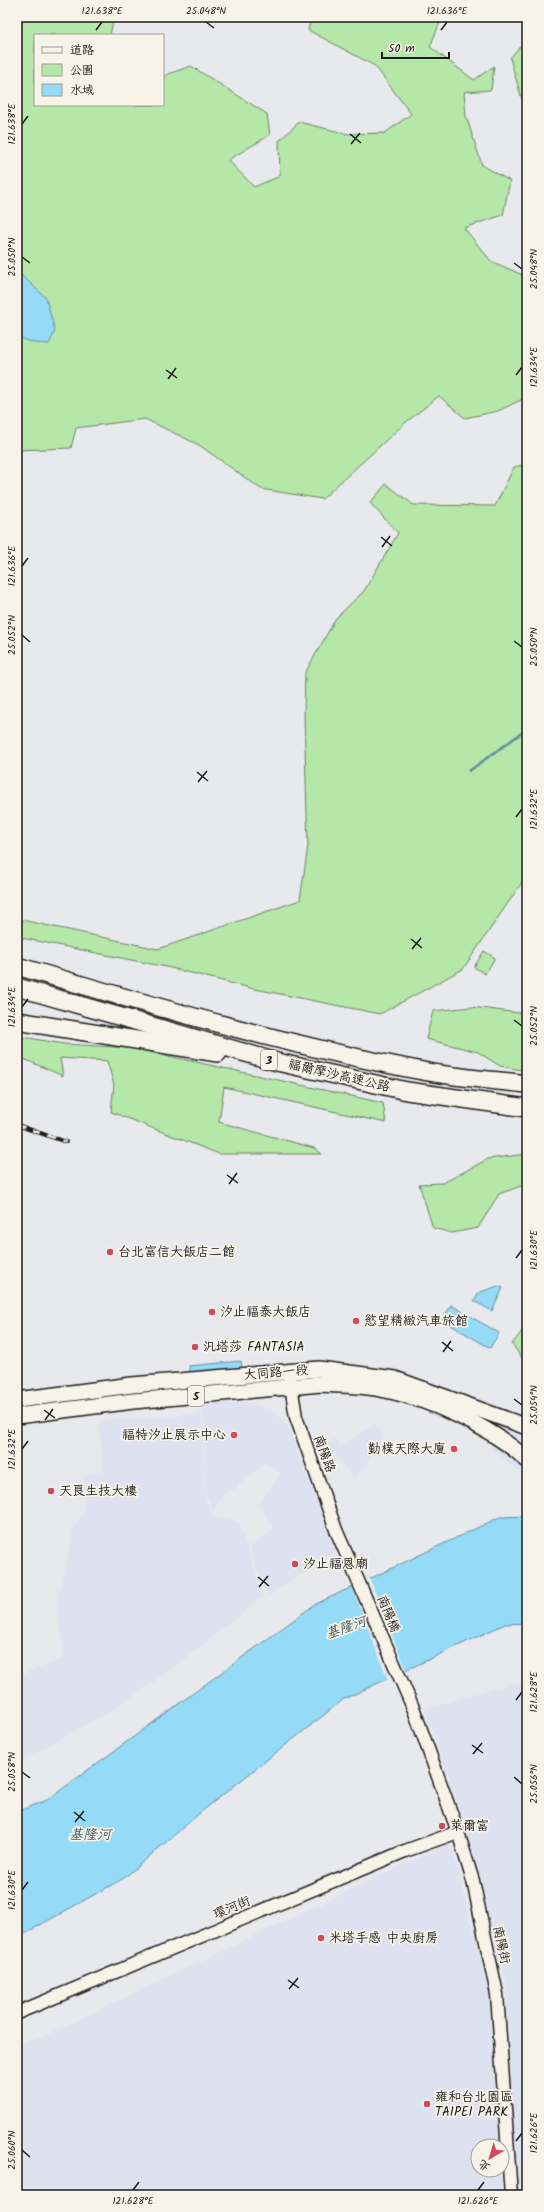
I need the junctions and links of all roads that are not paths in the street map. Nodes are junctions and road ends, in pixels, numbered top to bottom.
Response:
1 (17, 966) edge
2 (17, 987) edge
3 (17, 1021) edge
4 (277, 1062) junction
5 (527, 1084) edge
6 (527, 1108) edge
7 (288, 1371) junction
8 (291, 1388) junction
9 (17, 1400) edge
10 (17, 1416) edge
11 (527, 1427) edge
12 (527, 1460) edge
13 (336, 1530) joint
14 (414, 1710) joint
15 (458, 1832) junction
16 (17, 2014) edge
17 (511, 2195) edge

1 - 5 highway, 福爾摩沙高速公路 / 3
2 - 4 highway, 福爾摩沙高速公路 / 3
3 - 4 highway
4 - 6 highway, 福爾摩沙高速公路 / 3
7 - 8 street, 南陽路
7 - 9 main road, 大同路一段 / 5
7 - 11 main road, 大同路一段 / 5
8 - 10 main road, 大同路一段 / 5
8 - 12 main road, 大同路一段 / 5
8 - 13 street, 南陽路
13 - 14 street, 南陽橋
14 - 15 street, 南陽街
15 - 16 street, 環河街
15 - 17 street, 南陽街

